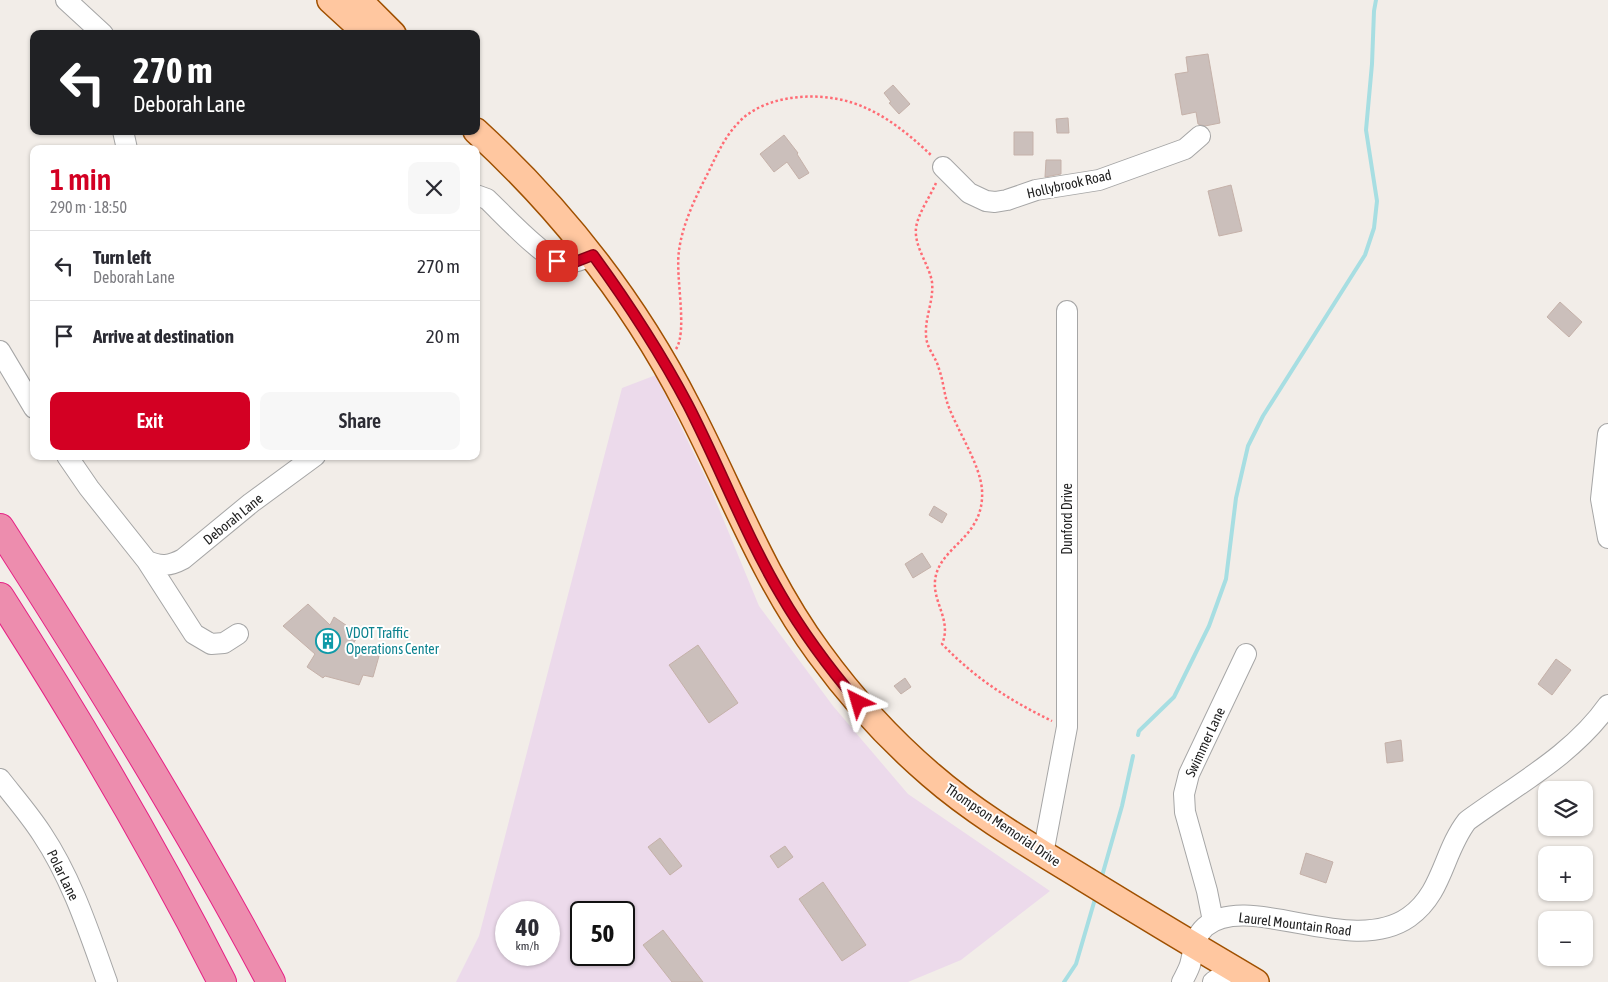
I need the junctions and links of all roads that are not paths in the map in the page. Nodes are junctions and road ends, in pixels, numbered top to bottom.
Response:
1 (66, 0) edge
2 (330, 0) edge
3 (359, 0) edge
4 (99, 30) edge
5 (364, 30) edge
6 (389, 30) edge
7 (480, 133) edge
8 (1200, 136) dead end
9 (943, 167) road end
10 (480, 197) edge
11 (593, 255) junction
12 (1067, 311) dead end
13 (0, 350) edge
14 (30, 401) edge
15 (1608, 434) edge
16 (69, 460) edge
17 (310, 460) edge
18 (0, 528) edge
19 (1608, 538) edge
20 (147, 561) junction
21 (0, 597) edge
22 (238, 634) dead end
23 (1246, 654) dead end
24 (1608, 705) edge
25 (0, 779) edge
26 (1044, 854) junction
27 (1213, 921) junction
28 (1194, 945) junction
29 (1223, 975) edge
30 (107, 982) edge
31 (222, 982) edge
32 (271, 982) edge
33 (1182, 982) edge
34 (1256, 982) edge

1 - 4 street
2 - 5 main road
3 - 6 main road
7 - 11 main road, Thompson Memorial Drive
8 - 9 street, Hollybrook Road
10 - 11 street
11 - 26 main road, Thompson Memorial Drive
12 - 26 street, Dunford Drive
13 - 14 street
15 - 19 street
16 - 20 street
17 - 20 street, Deborah Lane
18 - 32 highway
20 - 22 street
21 - 31 highway
23 - 27 street, Swimmer Lane
24 - 27 street, Laurel Mountain Road
25 - 30 street, Polar Lane
26 - 28 main road, Thompson Memorial Drive
27 - 28 street
28 - 29 main road, Thompson Memorial Drive
28 - 33 street
29 - 34 main road, Thompson Memorial Drive

